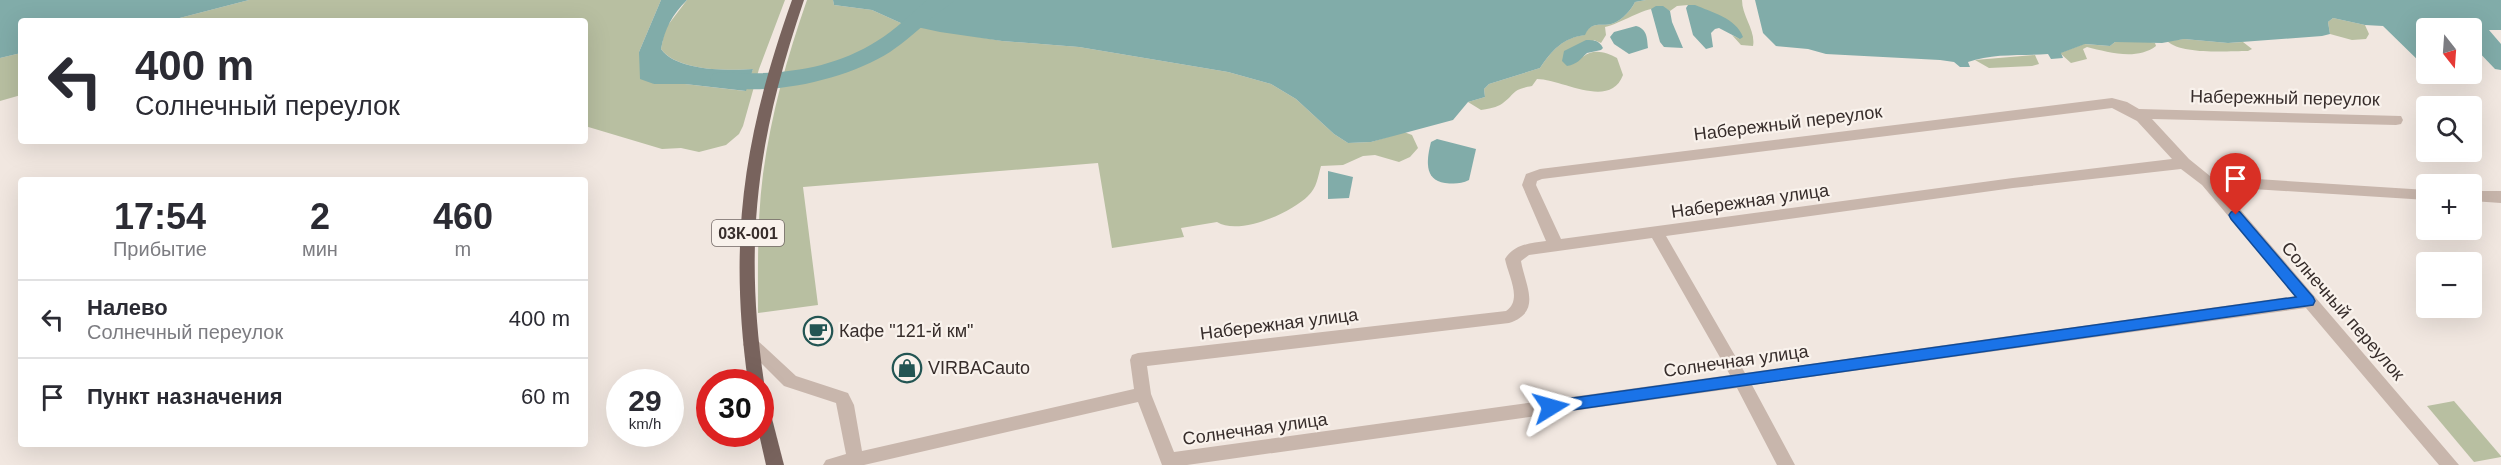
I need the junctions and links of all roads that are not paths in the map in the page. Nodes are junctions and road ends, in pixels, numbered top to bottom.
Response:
1 (798, 0) edge
2 (2137, 114) junction
3 (2396, 120) dead end
4 (2184, 163) junction
5 (2207, 181) junction
6 (2416, 194) edge
7 (2482, 196) edge
8 (2501, 197) edge
9 (1657, 234) junction
10 (1556, 246) junction
11 (2308, 301) junction
12 (751, 345) junction
13 (754, 369) edge
14 (1741, 381) junction
15 (1143, 394) junction
16 (771, 447) edge
17 (855, 460) junction
18 (1171, 463) edge
19 (775, 465) edge
20 (832, 465) edge
21 (1786, 465) edge
22 (2450, 465) edge

1 - 12 main road, 03К-001
2 - 3 street, Набережный переулок
2 - 4 street
2 - 10 street, Набережный переулок
4 - 5 street
4 - 9 street, Набережная улица
5 - 6 street
5 - 11 street, Солнечный переулок
7 - 8 street
9 - 10 street, Набережная улица
9 - 14 street
10 - 15 street, Набережная улица
11 - 14 street, Солнечная улица
11 - 22 street, Солнечный переулок
12 - 13 main road, 03К-001
12 - 17 street
14 - 18 street, Солнечная улица
14 - 21 street
15 - 17 street
15 - 18 street
16 - 19 main road
17 - 20 street

